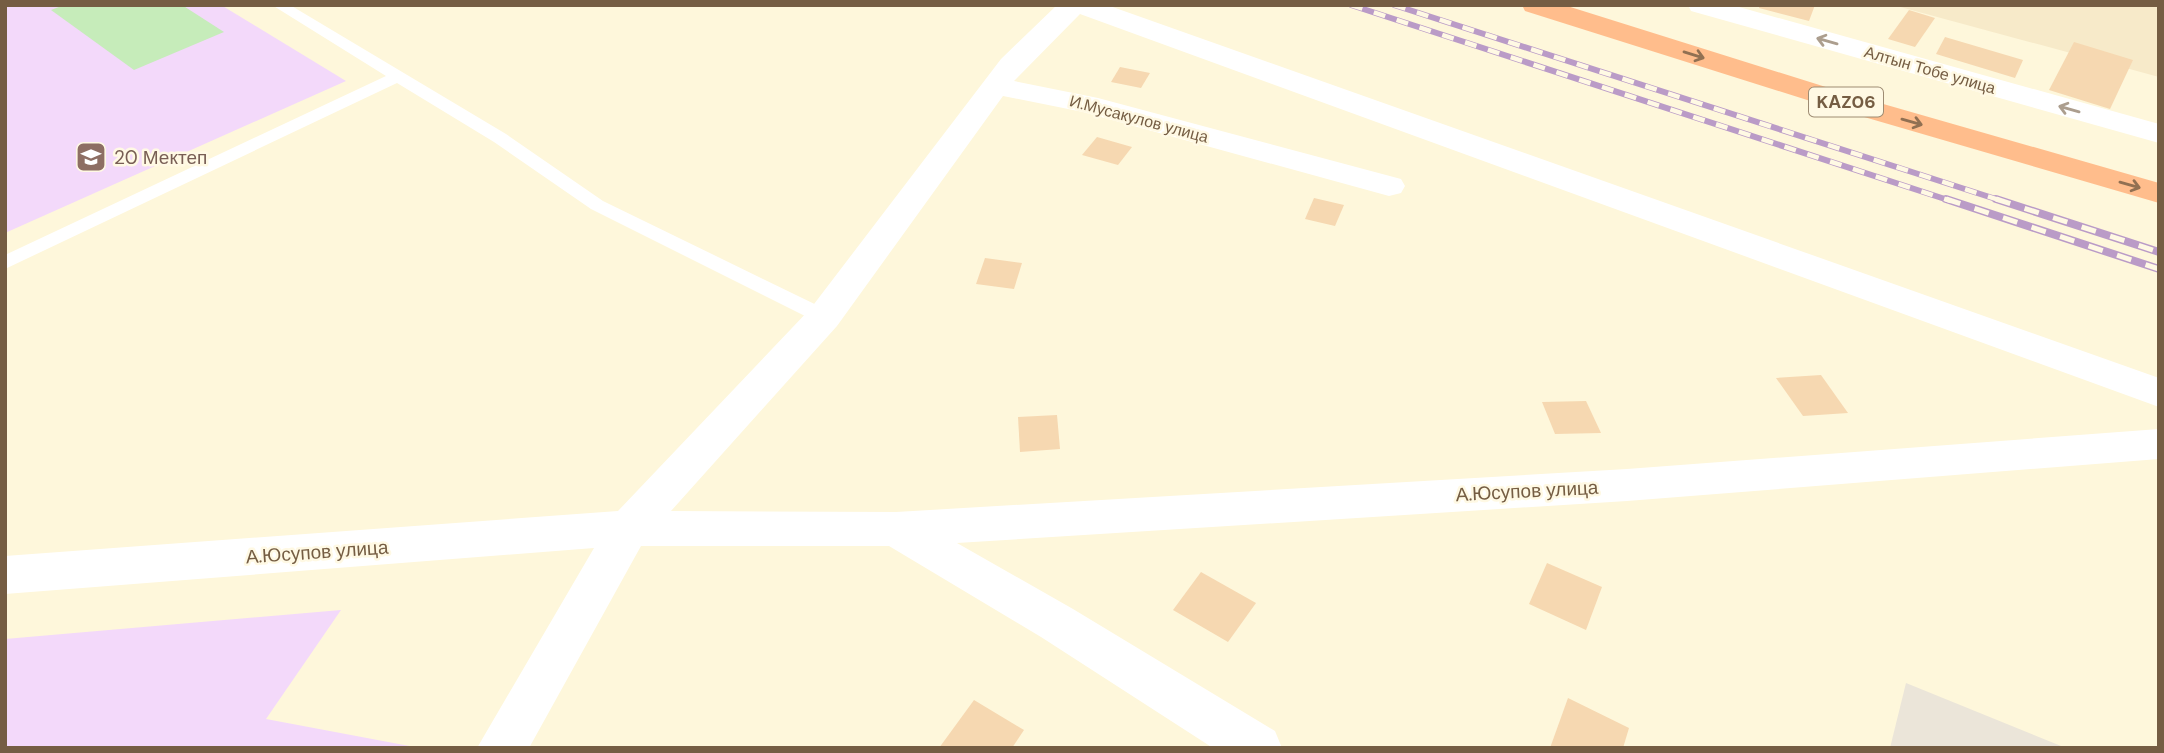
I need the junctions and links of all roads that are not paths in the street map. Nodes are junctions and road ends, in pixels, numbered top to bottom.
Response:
1 (279, 5) edge
2 (1073, 5) edge
3 (1082, 5) edge
4 (1535, 5) edge
5 (1601, 5) edge
6 (1701, 5) edge
7 (398, 76) junction
8 (996, 86) junction
9 (2159, 134) edge
10 (2159, 169) edge
11 (1389, 186) dead end
12 (2159, 193) edge
13 (5, 263) edge
14 (824, 317) junction
15 (2159, 393) edge
16 (2159, 444) edge
17 (629, 528) junction
18 (895, 529) junction
19 (5, 575) edge
20 (502, 748) edge
21 (1257, 748) edge

1 - 7 lane
2 - 8 street
3 - 15 street
4 -> 12 highway, KАZ06
5 - 10 highway, KАZ06
9 -> 6 street, Алтын Тобе улица
7 - 13 lane
7 - 14 lane
8 - 11 street, И.Мусакулов улица
8 - 14 street
14 - 17 street
16 - 18 street, А.Юсупов улица
17 - 18 street, А.Юсупов улица
17 - 19 street, А.Юсупов улица
17 - 20 street
18 - 21 street

